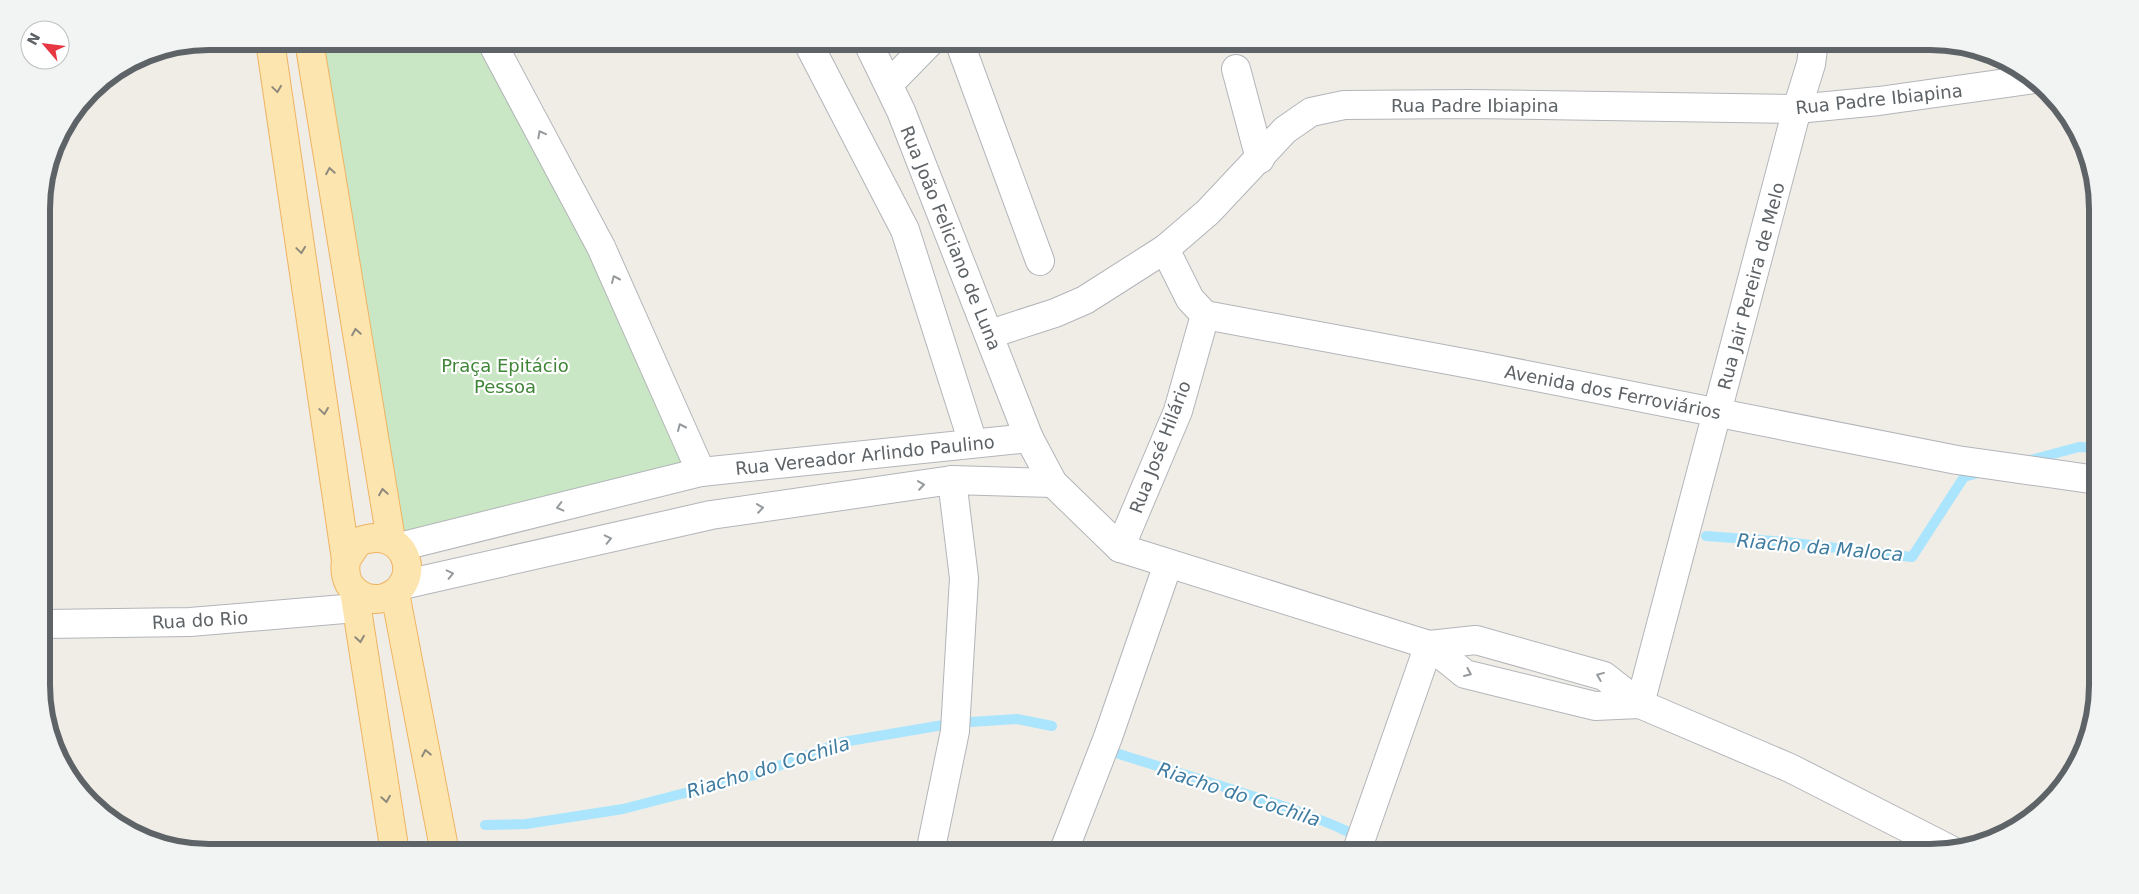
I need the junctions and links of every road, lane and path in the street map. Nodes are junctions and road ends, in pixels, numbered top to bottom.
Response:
1 (271, 50) edge
2 (310, 50) edge
3 (496, 50) edge
4 (812, 50) edge
5 (872, 50) edge
6 (922, 50) edge
7 (963, 50) edge
8 (1813, 50) edge
9 (1236, 69) dead end
10 (2024, 81) edge
11 (889, 84) junction
12 (1797, 109) junction
13 (1260, 159) junction
14 (1165, 249) junction
15 (1040, 261) dead end
16 (1205, 315) junction
17 (990, 334) junction
18 (1718, 413) junction
19 (1029, 438) junction
20 (982, 442) junction
21 (701, 472) junction
22 (2089, 479) edge
23 (952, 480) junction
24 (1053, 483) junction
25 (712, 515) junction
26 (395, 543) junction
27 (1120, 548) junction
28 (346, 560) junction
29 (1168, 564) junction
30 (398, 589) junction
31 (355, 599) junction
32 (50, 624) edge
33 (1429, 645) junction
34 (1640, 704) junction
35 (394, 844) edge
36 (443, 844) edge
37 (932, 844) edge
38 (1066, 844) edge
39 (1359, 844) edge
40 (1919, 844) edge

1 -> 28 main road
26 -> 2 main road
21 -> 3 street
4 - 20 street
5 - 11 street, Rua João Feliciano de Luna
6 - 11 street
7 - 15 street
8 - 12 street, Rua Jair Pereira de Melo
9 - 13 street
10 - 12 street, Rua Padre Ibiapina
11 - 17 street, Rua João Feliciano de Luna
12 - 13 street, Rua Padre Ibiapina
12 - 18 street, Rua Jair Pereira de Melo
13 - 14 street, Rua Padre Ibiapina
14 - 16 street
14 - 17 street, Rua Padre Ibiapina
16 - 18 street, Avenida dos Ferroviários
16 - 27 street, Rua José Hilário
17 - 19 street, Rua João Feliciano de Luna
18 - 22 street, Avenida dos Ferroviários
18 - 34 street, Rua Jair Pereira de Melo
19 - 20 street, Rua Vereador Arlindo Paulino
19 - 24 street, Rua João Feliciano de Luna
20 - 21 street, Rua Vereador Arlindo Paulino
21 - 25 street
21 -> 26 street
23 - 24 street, Rua Vereador Arlindo Paulino
25 -> 23 street, Rua Vereador Arlindo Paulino
23 - 37 street
24 - 27 street, Rua João Feliciano de Luna
30 -> 25 street
26 - 28 main road
26 - 30 main road
27 - 29 street
28 - 31 main road
29 - 33 street
29 - 38 street
30 - 31 main road
36 -> 30 main road
31 - 32 street, Rua do Rio
31 -> 35 main road
33 - 34 street
33 - 39 street
34 - 40 street

